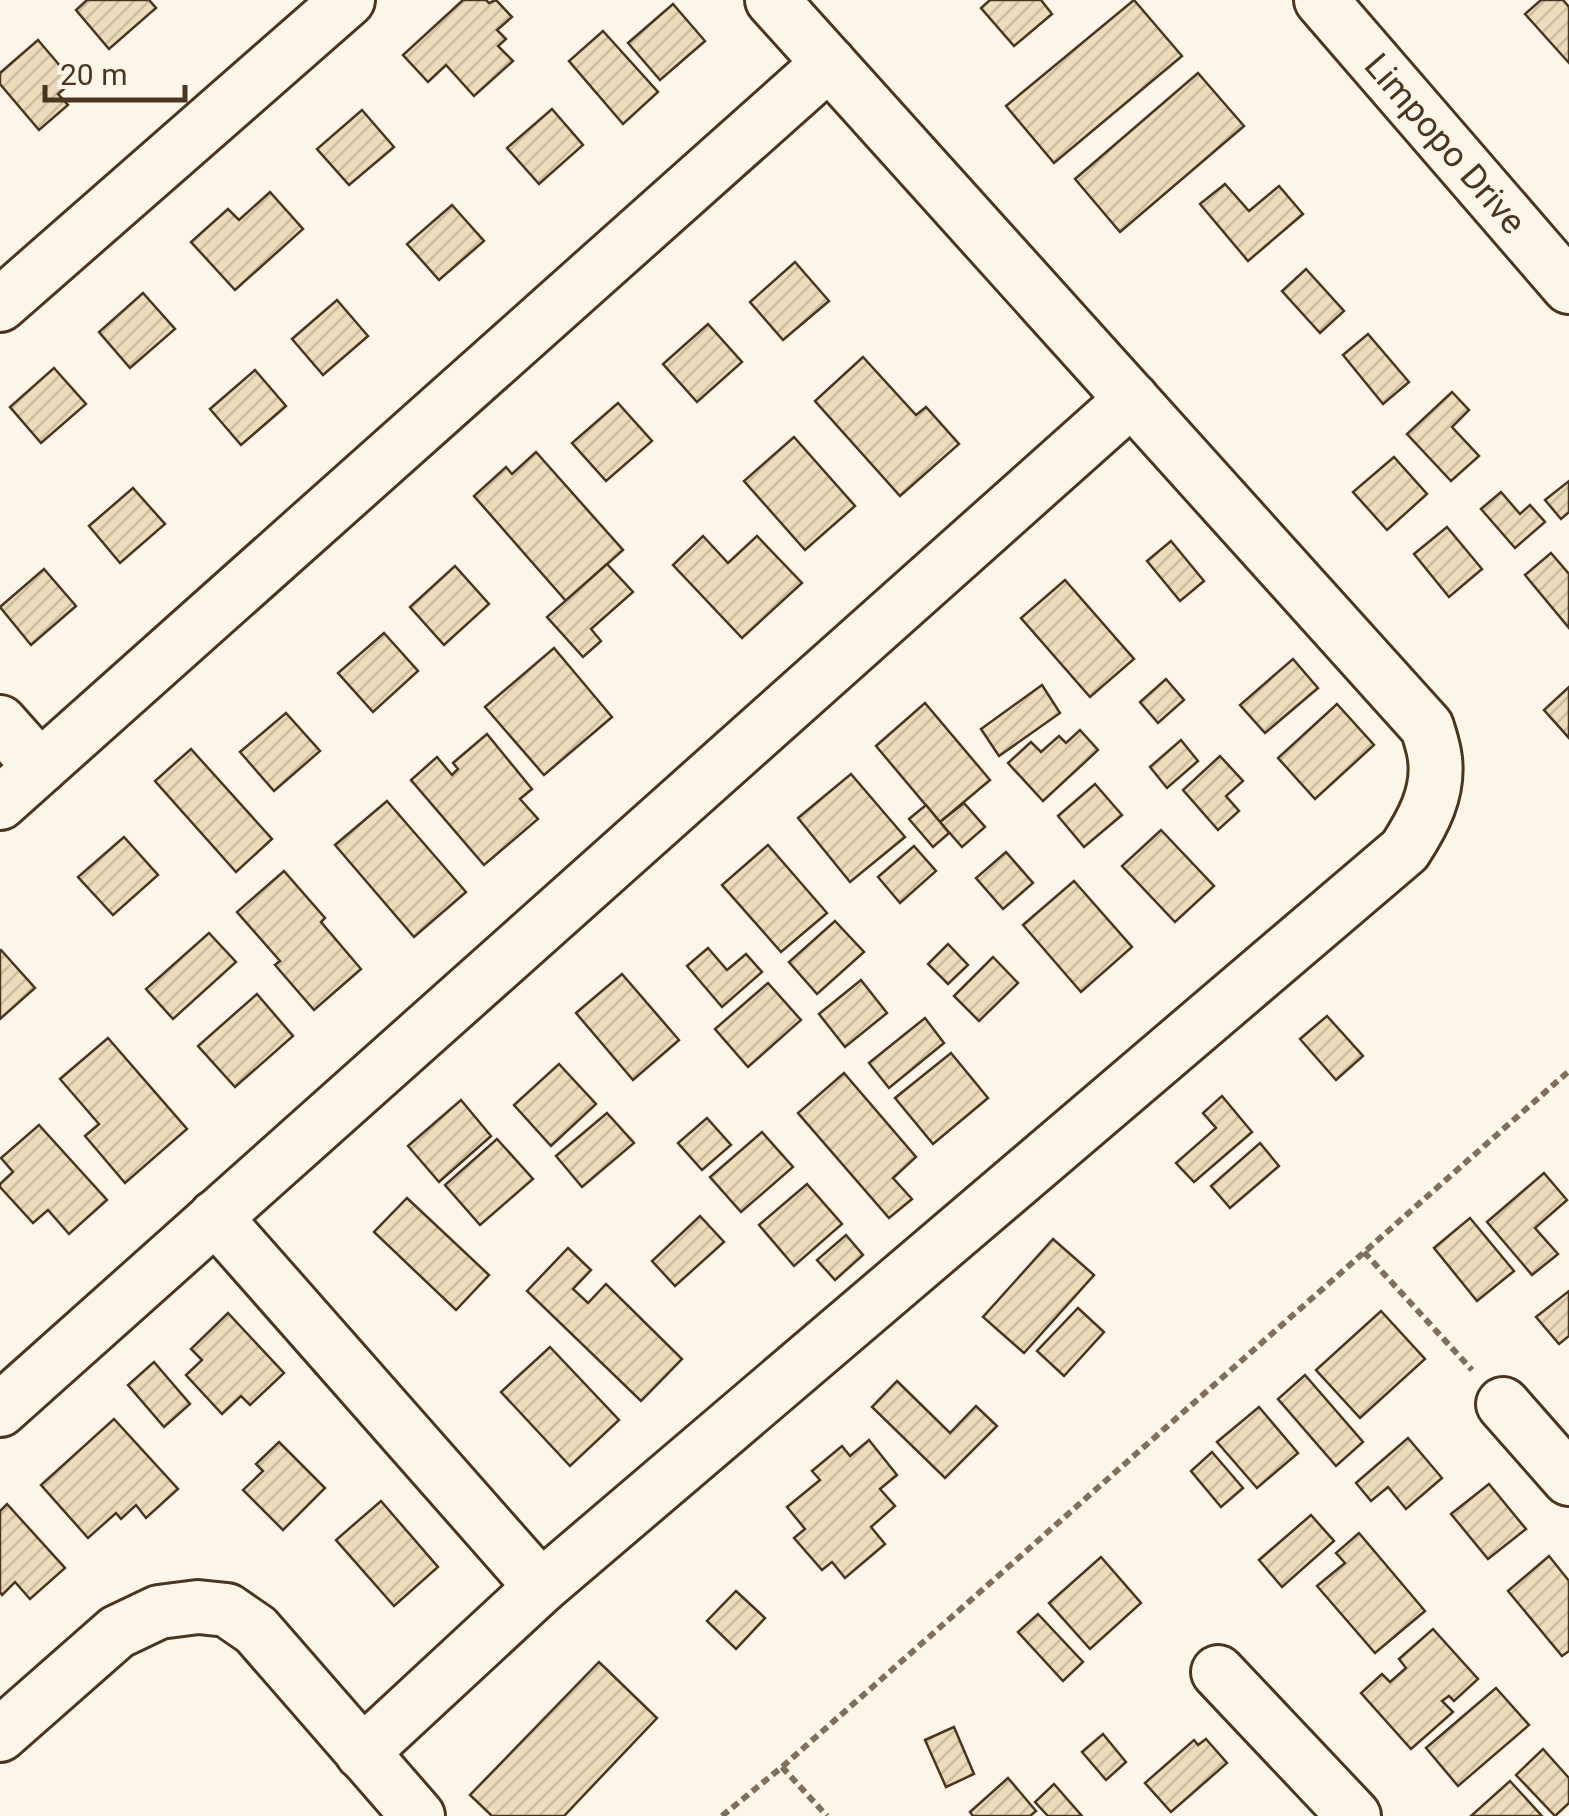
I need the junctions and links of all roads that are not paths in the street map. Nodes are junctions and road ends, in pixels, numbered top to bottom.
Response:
1 (348, 0) edge
2 (772, 0) edge
3 (1321, 0) edge
4 (829, 63) junction
5 (1569, 287) edge
6 (0, 305) edge
7 (1132, 400) junction
8 (0, 722) edge
9 (40, 767) junction
10 (0, 803) edge
11 (215, 1217) junction
12 (1503, 1404) road end
13 (0, 1410) edge
14 (1569, 1480) edge
15 (541, 1587) junction
16 (1218, 1672) dead end
17 (0, 1735) edge
18 (362, 1753) junction
19 (418, 1816) edge
20 (1354, 1816) edge

1 - 6 street
2 - 4 street
3 - 5 street, Limpopo Drive
4 - 7 street
4 - 9 street
7 - 11 street
7 - 15 street
8 - 9 street
9 - 10 street
11 - 13 street
11 - 15 street
12 - 14 street
15 - 18 street
16 - 20 street
17 - 18 street
18 - 19 street

